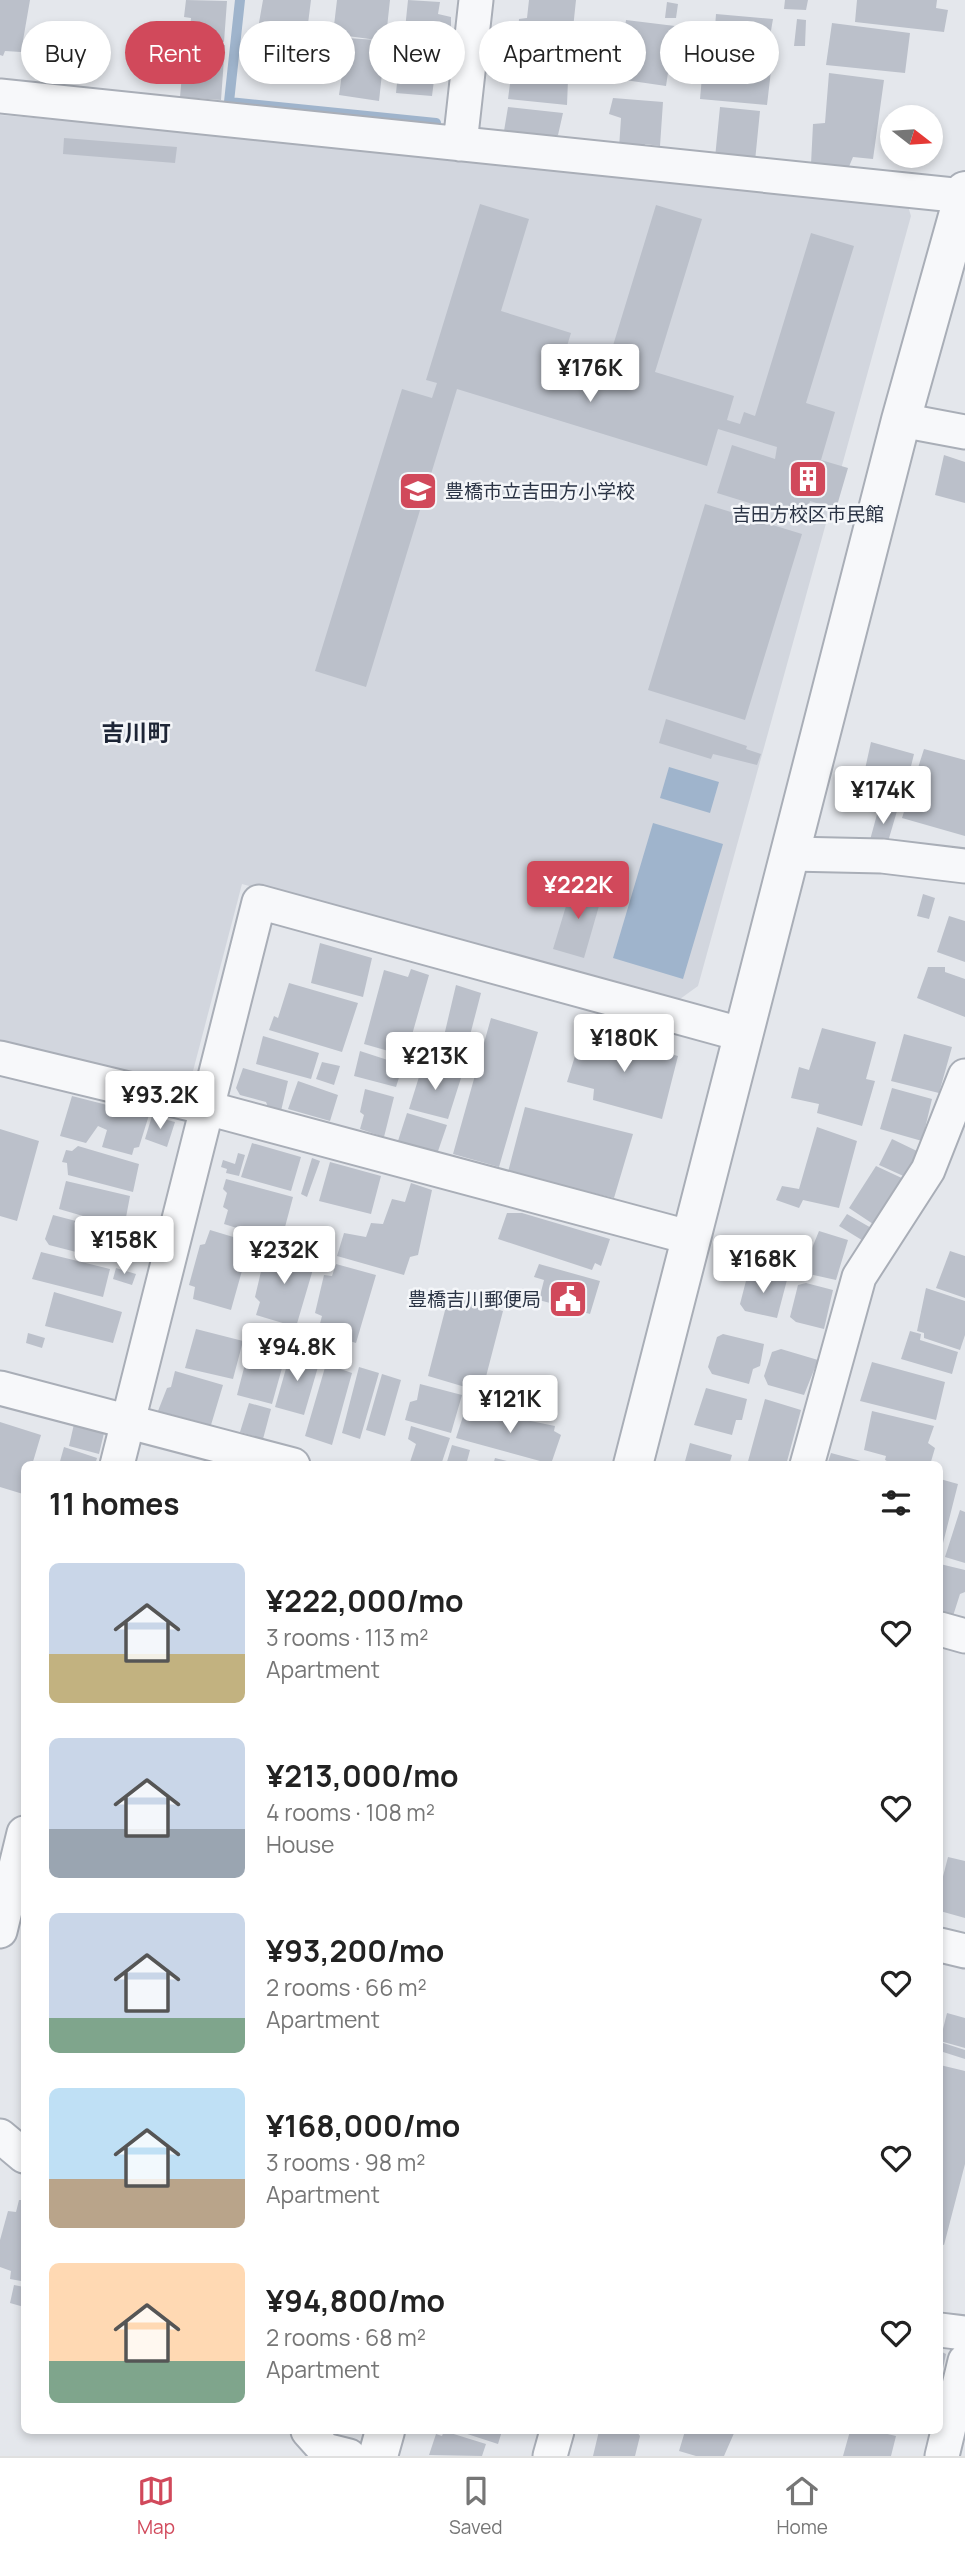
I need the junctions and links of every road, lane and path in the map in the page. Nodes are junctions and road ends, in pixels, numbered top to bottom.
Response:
1 (477, 0) edge
2 (0, 96) edge
3 (460, 144) junction
4 (964, 193) edge
5 (957, 252) edge
6 (901, 420) junction
7 (965, 432) edge
8 (791, 854) junction
9 (965, 866) edge
10 (744, 1035) junction
11 (0, 1058) edge
12 (965, 1076) edge
13 (207, 1108) junction
14 (692, 1238) junction
15 (0, 1388) edge
16 (128, 1421) junction
17 (250, 1459) edge
18 (118, 1461) edge
19 (634, 1461) edge
20 (808, 1461) edge
21 (943, 1630) edge
22 (965, 1636) edge
23 (21, 1845) edge
24 (0, 1931) edge
25 (943, 1946) edge
26 (965, 1951) edge
27 (0, 2136) edge
28 (21, 2154) edge
29 (943, 2330) edge
30 (965, 2333) edge
31 (965, 2361) edge
32 (311, 2434) edge
33 (384, 2434) edge
34 (556, 2434) edge
35 (349, 2456) edge
36 (378, 2456) edge
37 (550, 2456) edge
38 (942, 2456) edge

1 - 3 street
2 - 3 street
3 - 4 street
4 - 5 street
5 - 6 street
6 - 7 street
6 - 8 street
8 - 9 street
8 - 10 street
10 - 13 street
10 - 14 street
11 - 13 street
12 - 20 street
13 - 14 street
13 - 16 street
14 - 19 street
15 - 16 street
16 - 17 street
16 - 18 street
21 - 22 street
23 - 24 street
25 - 26 street
27 - 28 street
29 - 30 street
31 - 38 street
32 - 35 street
33 - 36 street
34 - 37 street

